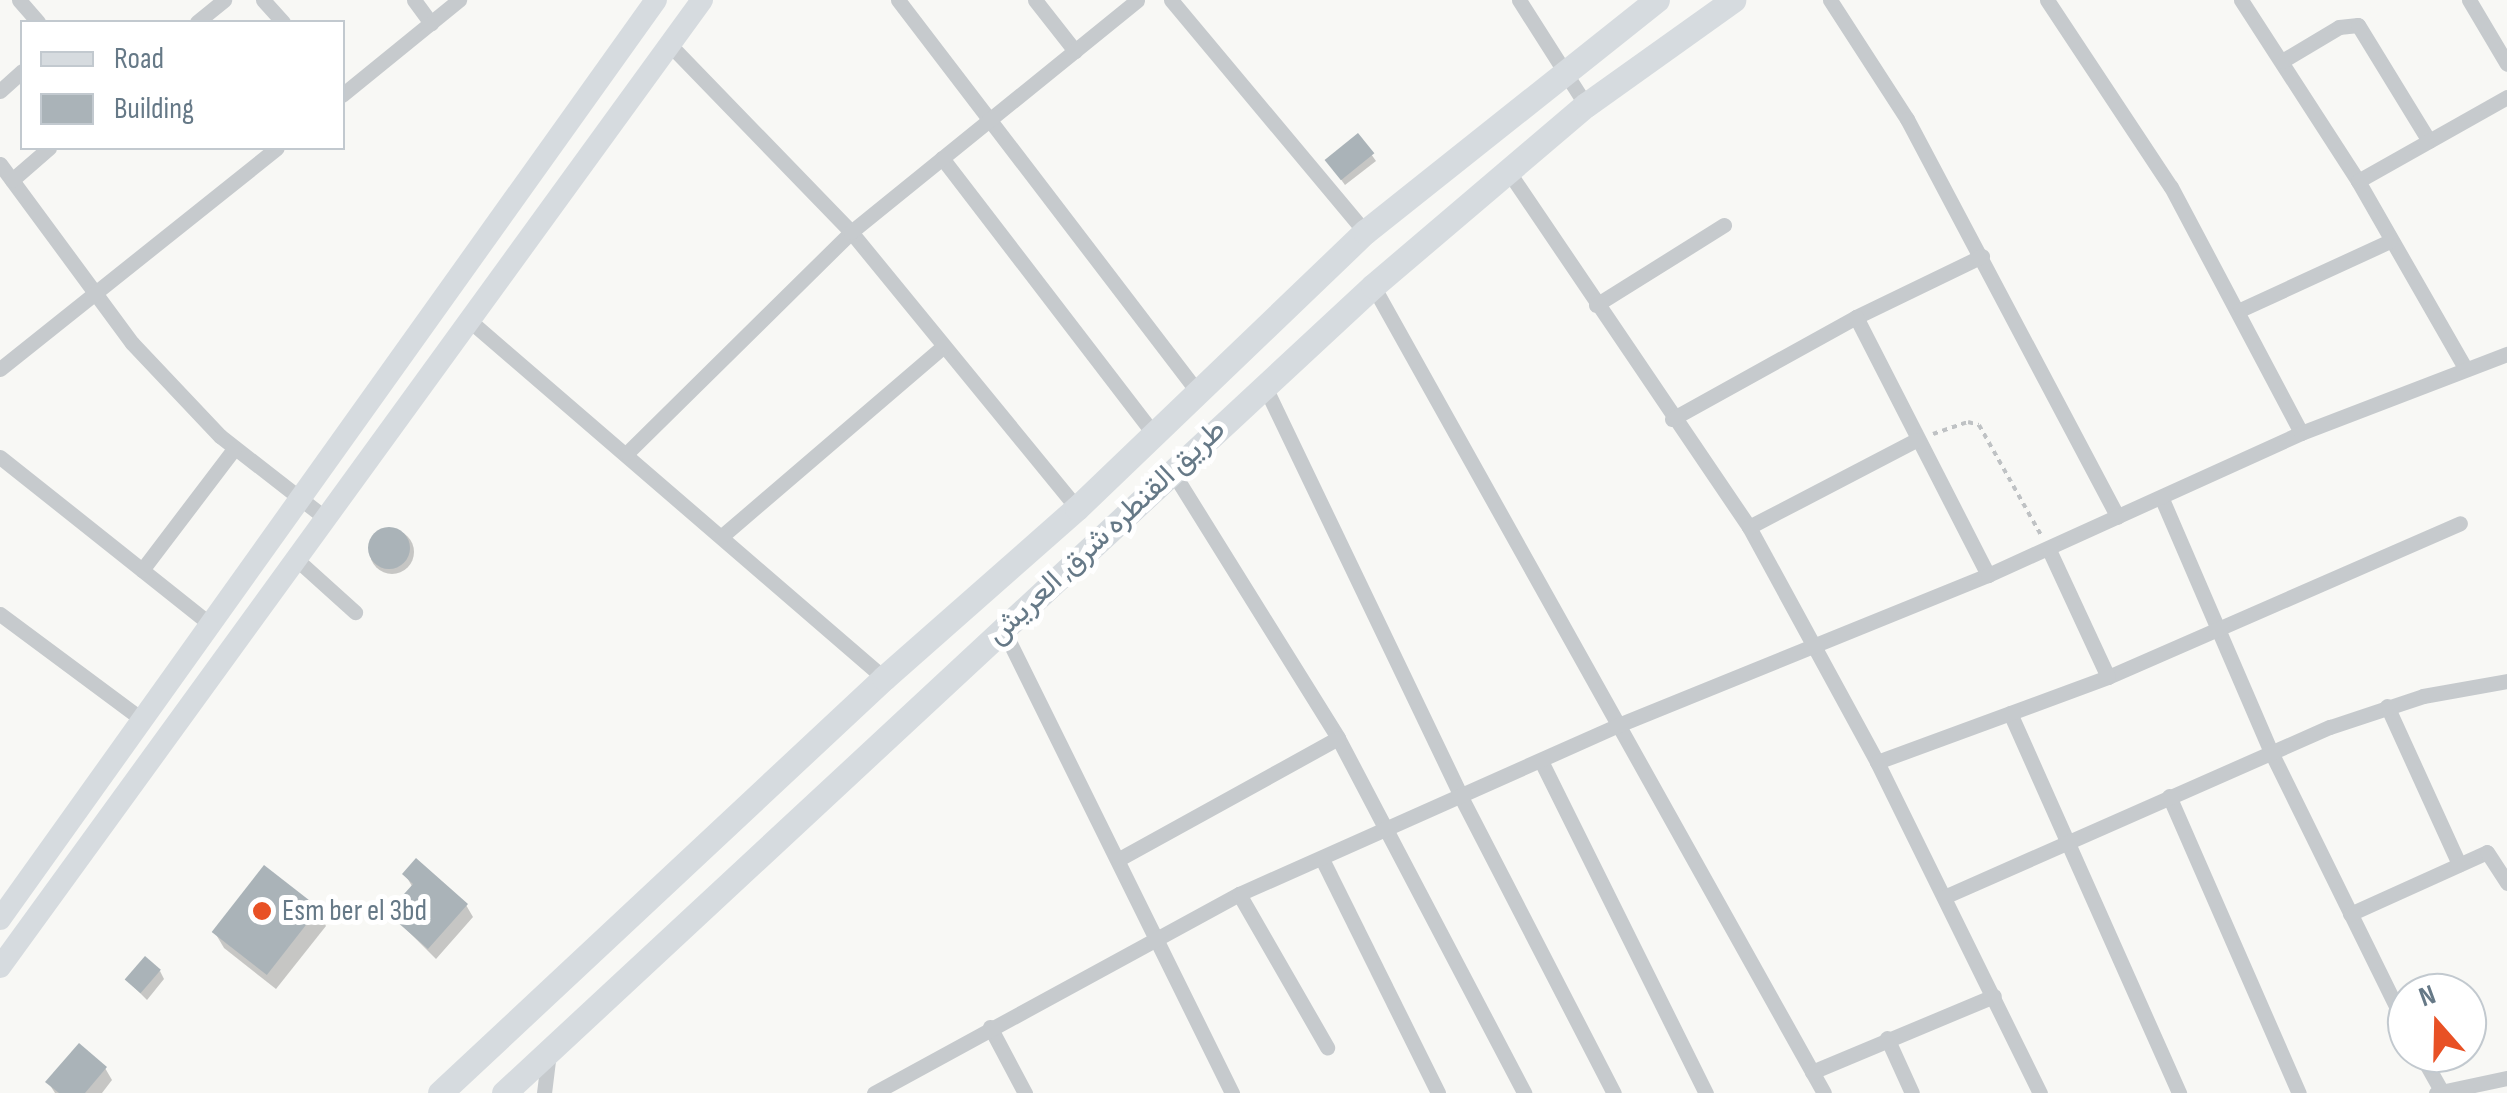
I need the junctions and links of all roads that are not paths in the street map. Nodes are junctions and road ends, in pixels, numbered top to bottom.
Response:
1 (19, 0) edge
2 (224, 0) edge
3 (263, 0) edge
4 (414, 0) edge
5 (460, 0) edge
6 (656, 0) edge
7 (702, 0) edge
8 (898, 0) edge
9 (1035, 0) edge
10 (1137, 0) edge
11 (1170, 0) edge
12 (1519, 0) edge
13 (1657, 0) edge
14 (1733, 0) edge
15 (1830, 0) edge
16 (2046, 0) edge
17 (2242, 0) edge
18 (2469, 0) edge
19 (36, 20) edge
20 (199, 20) edge
21 (281, 20) edge
22 (431, 23) junction
23 (671, 46) junction
24 (1075, 50) junction
25 (2282, 61) junction
26 (2507, 64) edge
27 (1562, 69) junction
28 (20, 72) edge
29 (0, 91) edge
30 (345, 92) edge
31 (2507, 97) edge
32 (1586, 105) junction
33 (990, 120) junction
34 (2429, 142) junction
35 (46, 150) edge
36 (274, 150) edge
37 (942, 158) junction
38 (0, 164) edge
39 (1508, 171) junction
40 (12, 180) junction
41 (2358, 181) junction
42 (1724, 225) dead end
43 (851, 232) junction
44 (1365, 232) junction
45 (2390, 241) junction
46 (1982, 256) junction
47 (1373, 286) junction
48 (92, 295) junction
49 (1596, 305) junction
50 (2240, 310) junction
51 (1856, 317) junction
52 (470, 321) junction
53 (944, 346) junction
54 (2507, 354) edge
55 (2464, 366) junction
56 (0, 369) edge
57 (1265, 387) junction
58 (1198, 392) junction
59 (1672, 419) junction
60 (2301, 432) junction
61 (1154, 434) junction
62 (1916, 440) junction
63 (234, 449) junction
64 (627, 453) junction
65 (0, 457) edge
66 (1172, 470) junction
67 (2162, 499) junction
68 (298, 500) junction
69 (1077, 508) junction
70 (324, 517) junction
71 (2118, 517) junction
72 (2460, 523) dead end
73 (1749, 527) junction
74 (722, 536) junction
75 (2048, 548) junction
76 (295, 558) junction
77 (142, 570) junction
78 (1988, 575) junction
79 (355, 612) dead end
80 (0, 614) edge
81 (211, 625) junction
82 (1002, 627) junction
83 (2217, 634) junction
84 (1817, 647) junction
85 (2108, 677) junction
86 (884, 678) junction
87 (2507, 681) edge
88 (2386, 706) junction
89 (2010, 713) junction
90 (144, 721) junction
91 (1616, 726) junction
92 (1338, 738) junction
93 (2270, 750) junction
94 (1541, 761) junction
95 (1877, 762) junction
96 (2169, 796) junction
97 (1461, 797) junction
98 (1386, 830) junction
99 (2066, 846) junction
100 (1119, 859) junction
101 (1322, 859) junction
102 (2458, 864) junction
103 (2507, 883) edge
104 (1238, 894) junction
105 (1944, 897) junction
106 (2350, 914) junction
107 (0, 919) edge
108 (1154, 938) junction
109 (3, 958) edge
110 (2387, 989) edge
111 (1994, 996) junction
112 (990, 1027) junction
113 (1887, 1038) junction
114 (1327, 1048) dead end
115 (549, 1054) junction
116 (1812, 1072) junction
117 (2506, 1080) edge
118 (2439, 1092) edge
119 (440, 1093) edge
120 (504, 1093) edge
121 (544, 1093) edge
122 (874, 1093) edge
123 (1025, 1093) edge
124 (1232, 1093) edge
125 (1438, 1093) edge
126 (1524, 1093) edge
127 (1614, 1093) edge
128 (1706, 1093) edge
129 (1824, 1093) edge
130 (1912, 1093) edge
131 (2040, 1093) edge
132 (2178, 1093) edge
133 (2299, 1093) edge

1 - 19 street
2 - 20 street
3 - 21 street
4 - 22 street
5 - 22 street
6 - 68 main road
7 - 23 main road
8 - 33 street
9 - 24 street
10 - 24 street
11 - 44 street
12 - 27 street
13 - 27 highway, طريق القنطره شرق, العريش
14 - 32 highway, طريق القنطره شرق, العريش
15 - 46 street
16 - 50 street
17 - 25 street
18 - 26 street
22 - 30 street
23 - 43 street
23 - 52 main road
24 - 33 street
25 - 34 street
25 - 41 street
27 - 32 street
27 - 44 highway, طريق القنطره شرق, العريش
28 - 29 street
31 - 34 street
32 - 39 highway, طريق القنطره شرق, العريش
33 - 37 street
33 - 58 street
34 - 41 street
35 - 40 street
36 - 48 street
37 - 43 street
37 - 61 street
38 - 40 street
39 - 47 highway, طريق القنطره شرق, العريش
39 - 49 street
40 - 48 street
41 - 45 street
42 - 49 street
43 - 53 street
43 - 64 street
44 - 58 highway, طريق القنطره شرق, العريش
45 - 50 street
45 - 55 street
46 - 51 street
46 - 71 street
47 - 57 highway, طريق القنطره شرق, العريش
47 - 91 street
48 - 56 street
48 - 63 street
49 - 59 street
50 - 60 street
51 - 59 street
51 - 62 street
52 - 64 street
52 - 70 main road
53 - 69 street
53 - 74 street
54 - 55 street
55 - 60 street
57 - 66 highway, طريق القنطره شرق, العريش
57 - 97 street
58 - 61 highway, طريق القنطره شرق, العريش
59 - 73 street
60 - 67 street
61 - 69 highway, طريق القنطره شرق, العريش
62 - 73 street
62 - 78 street
63 - 68 street
63 - 77 street
64 - 74 street
65 - 77 street
66 - 82 highway, طريق القنطره شرق, العريش
66 - 92 street
67 - 71 street
67 - 83 street
68 - 70 street
68 - 81 main road
69 - 86 highway, طريق القنطره شرق, العريش
70 - 76 main road
71 - 75 street
72 - 83 street
73 - 84 street
74 - 86 street
75 - 78 street
75 - 85 street
76 - 79 street
76 - 109 main road
77 - 81 street
78 - 84 street
80 - 90 street
81 - 90 main road
82 - 100 street
82 - 115 highway, طريق القنطره شرق, العريش
83 - 85 street
83 - 93 street
84 - 91 street
84 - 95 street
85 - 89 street
86 - 119 highway, طريق القنطره شرق, العريش
87 - 88 street
88 - 93 street
88 - 102 street
89 - 95 street
89 - 99 street
90 - 107 main road
91 - 94 street
91 - 116 street
92 - 98 street
92 - 100 street
93 - 96 street
93 - 106 street
94 - 97 street
94 - 128 street
95 - 105 street
96 - 99 street
96 - 133 street
97 - 98 street
97 - 127 street
98 - 101 street
98 - 126 street
99 - 105 street
99 - 132 street
100 - 108 street
101 - 104 street
101 - 125 street
102 - 103 street
102 - 106 street
104 - 108 street
104 - 114 street
105 - 111 street
106 - 110 street
108 - 112 street
108 - 124 street
111 - 113 street
111 - 131 street
112 - 122 street
112 - 123 street
113 - 116 street
113 - 130 street
115 - 120 highway, طريق القنطره شرق, العريش
115 - 121 street
116 - 129 street
117 - 118 street

